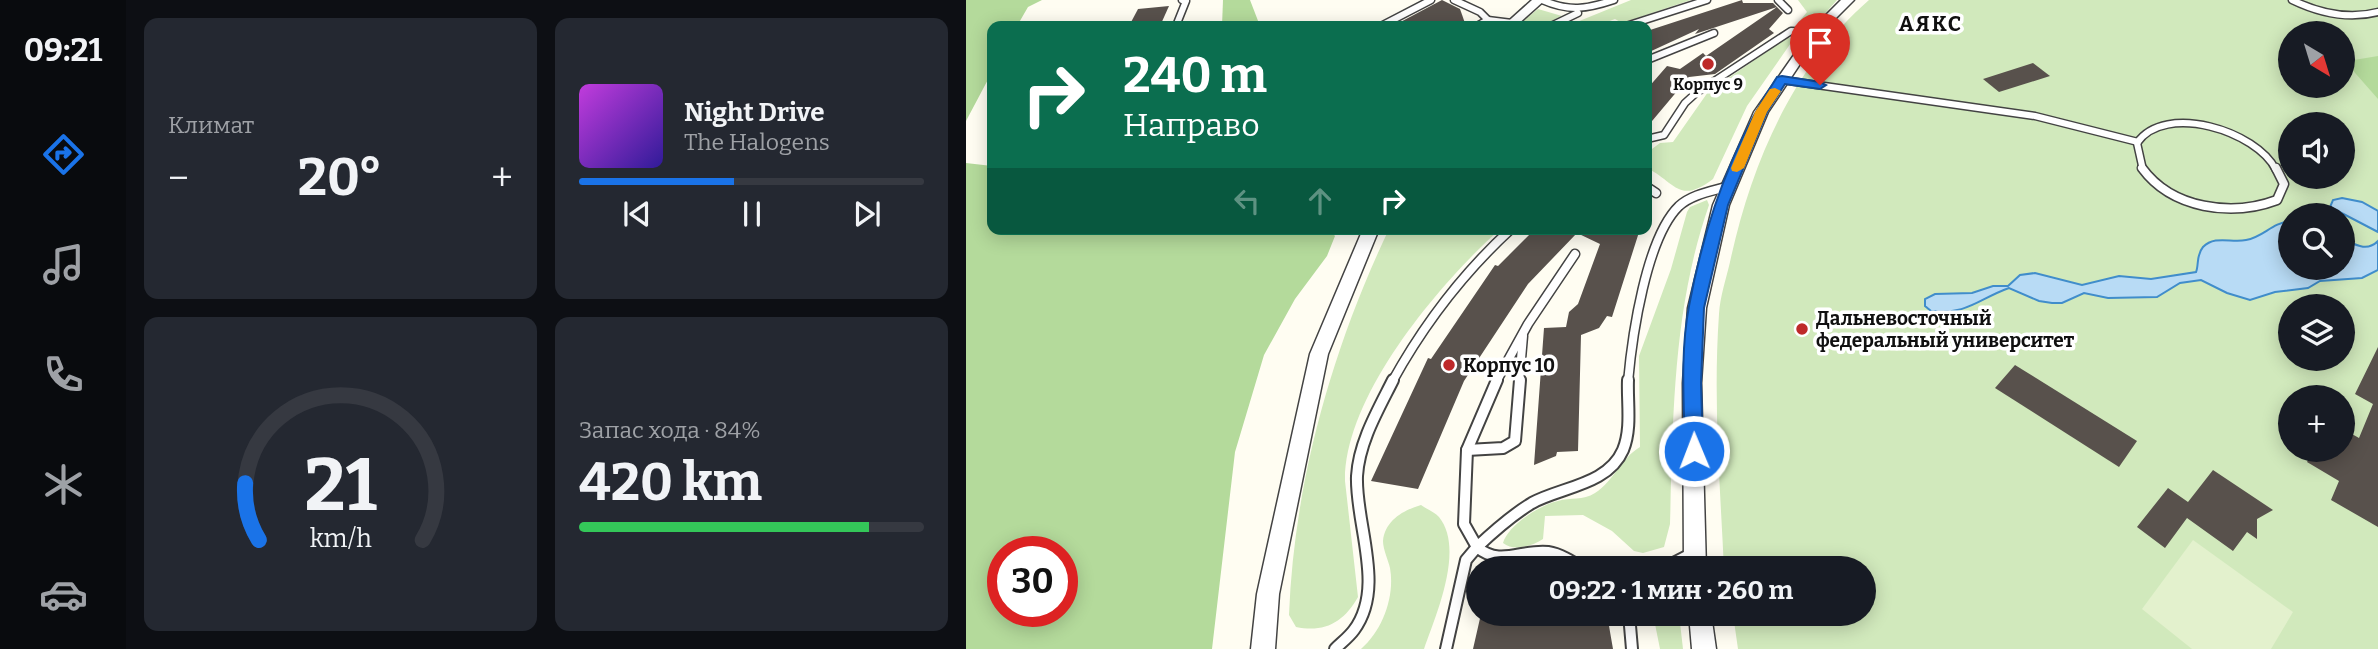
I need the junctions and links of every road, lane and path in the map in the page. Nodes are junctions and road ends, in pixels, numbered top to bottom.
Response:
1 (1182, 0) edge
2 (1431, 0) edge
3 (1454, 0) edge
4 (1541, 0) edge
5 (1614, 0) edge
6 (1707, 0) edge
7 (1778, 0) edge
8 (1848, 0) edge
9 (2292, 0) edge
10 (1788, 10) dead end
11 (2378, 12) edge
12 (1578, 13) junction
13 (1488, 20) joint
14 (1178, 21) edge
15 (1391, 21) edge
16 (1493, 21) edge
17 (1516, 21) edge
18 (1561, 21) edge
19 (1642, 21) edge
20 (1816, 32) junction
21 (1714, 33) dead end
22 (1658, 55) junction
23 (1652, 58) edge
24 (1652, 63) edge
25 (1782, 80) junction
26 (1652, 138) edge
27 (2137, 142) junction
28 (1729, 186) junction
29 (1652, 190) edge
30 (1656, 193) dead end
31 (1368, 235) edge
32 (1504, 235) edge
33 (1575, 254) dead end
34 (1523, 332) junction
35 (1467, 450) junction
36 (1477, 547) junction
37 (1490, 556) edge
38 (1522, 556) edge
39 (1564, 556) edge
40 (1694, 556) edge
41 (1630, 626) edge
42 (1701, 626) edge
43 (1263, 649) edge
44 (1335, 649) edge
45 (1446, 649) edge
46 (1632, 649) edge
47 (1704, 649) edge

1 - 14 lane
2 - 15 lane
3 - 13 lane
4 - 12 lane
4 - 17 street
5 - 12 lane
6 - 19 lane
7 - 10 lane
8 - 20 street
9 - 11 lane
12 - 18 lane
13 - 16 lane
20 - 25 street
20 - 26 lane
21 - 22 lane
22 - 23 lane
22 - 24 lane
25 - 27 lane
25 - 28 street
27 - 27 lane
28 - 36 lane
28 - 40 street
29 - 30 lane
31 - 43 street
32 - 44 lane
33 - 34 lane
34 - 35 lane
34 - 35 lane
35 - 36 lane
36 - 37 lane
36 - 45 lane
38 - 39 lane
41 - 46 lane
42 - 47 street

